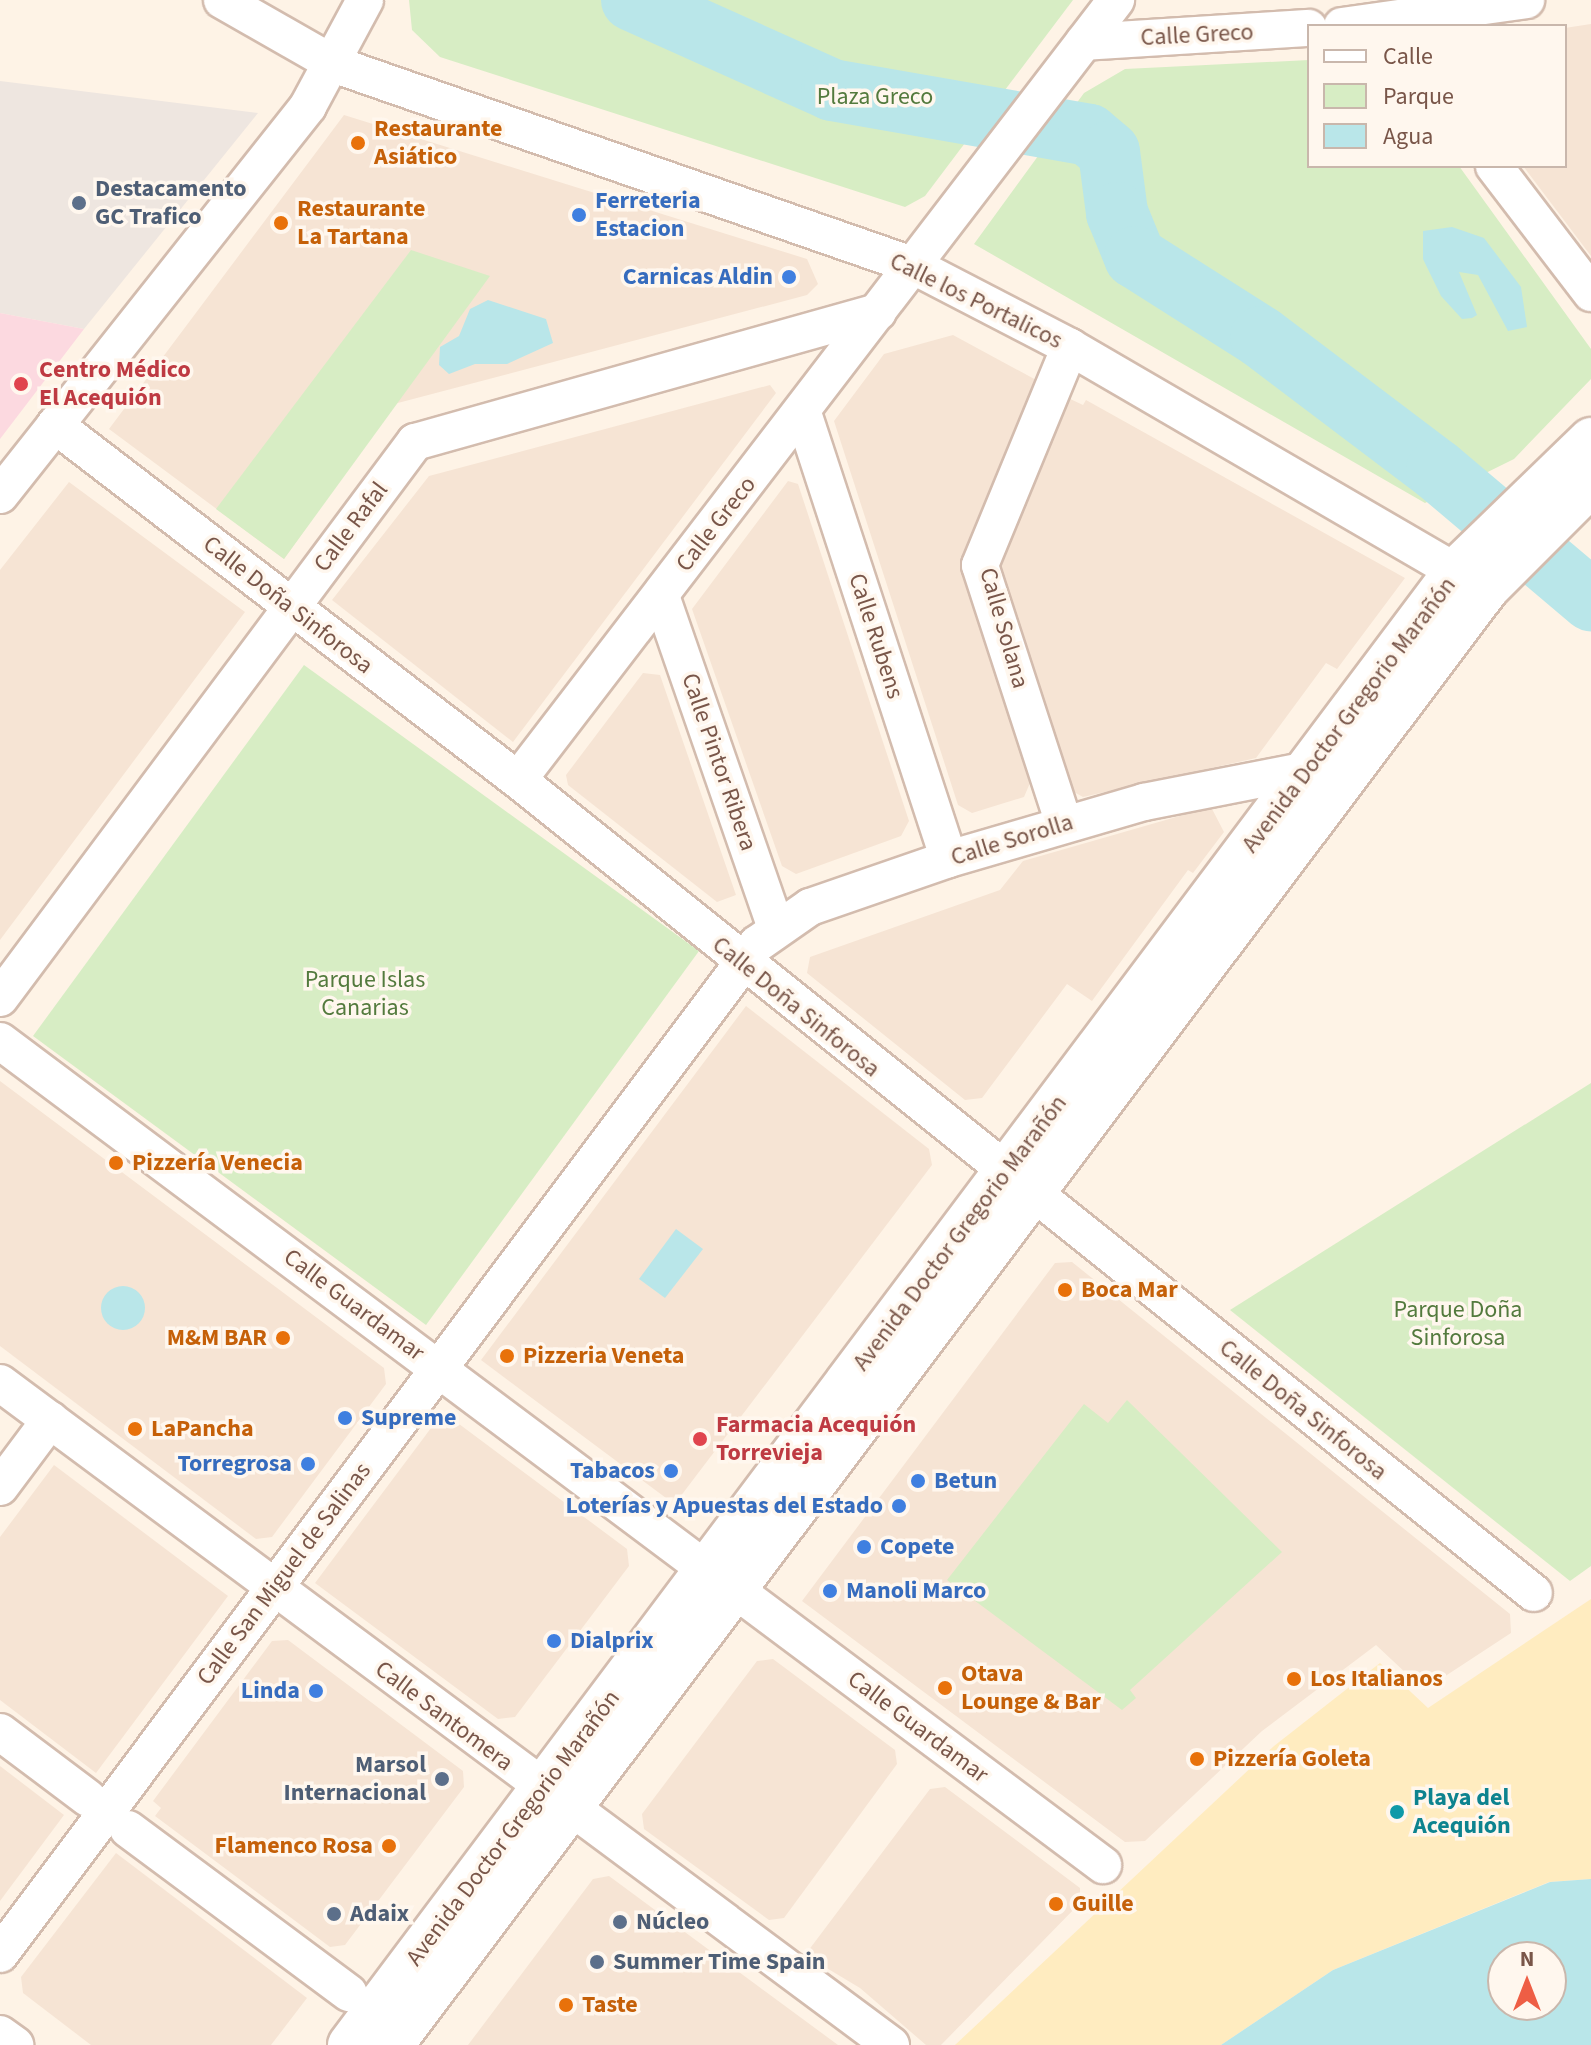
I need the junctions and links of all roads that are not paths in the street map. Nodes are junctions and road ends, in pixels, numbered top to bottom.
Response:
1 (222, 0) edge
2 (365, 0) edge
3 (1116, 0) edge
4 (1526, 0) edge
5 (1373, 16) edge
6 (1348, 24) edge
7 (1307, 28) edge
8 (1080, 47) junction
9 (336, 65) junction
10 (1496, 168) edge
11 (912, 265) junction
12 (1591, 293) edge
13 (878, 312) junction
14 (1070, 347) junction
15 (803, 413) junction
16 (55, 425) junction
17 (1585, 468) edge
18 (0, 495) edge
19 (1484, 577) junction
20 (661, 596) junction
21 (290, 608) junction
22 (1307, 770) junction
23 (518, 780) junction
24 (1064, 824) junction
25 (949, 859) junction
26 (776, 928) junction
27 (740, 963) junction
28 (0, 998) edge
29 (0, 1041) edge
30 (1018, 1182) junction
31 (438, 1368) junction
32 (0, 1383) edge
33 (50, 1420) junction
34 (0, 1487) edge
35 (720, 1579) junction
36 (274, 1587) junction
37 (1534, 1593) dead end
38 (0, 1732) edge
39 (88, 1798) dead end
40 (557, 1798) junction
41 (128, 1829) dead end
42 (1103, 1865) dead end
43 (0, 1954) edge
44 (349, 1993) dead end
45 (0, 2034) edge
46 (15, 2045) edge
47 (350, 2045) edge
48 (391, 2045) edge
49 (891, 2045) edge

1 - 9 street, Calle los Portalicos
2 - 9 street
3 - 8 street
4 - 5 street
5 - 6 street
7 - 8 street, Calle Greco
8 - 11 street
9 - 11 street, Calle los Portalicos
9 - 16 street
10 - 12 street
11 - 13 street, Calle Greco
11 - 14 street, Calle los Portalicos
13 - 15 street, Calle Greco
13 - 21 street, Calle Rafal
14 - 19 street, Calle los Portalicos
14 - 24 street, Calle Solana
15 - 20 street, Calle Greco
15 - 25 street, Calle Rubens
16 - 18 street
16 - 21 street, Calle Doña Sinforosa
17 - 19 street, Avenida Doctor Gregorio Marañón
19 - 22 street, Avenida Doctor Gregorio Marañón
19 - 30 street, Avenida Doctor Gregorio Marañón
20 - 23 street, Calle Greco
20 - 26 street, Calle Pintor Ribera
21 - 23 street, Calle Doña Sinforosa
21 - 28 street, Calle Rafal
22 - 24 street, Calle Sorolla
22 - 30 street, Avenida Doctor Gregorio Marañón
23 - 27 street, Calle Doña Sinforosa
24 - 25 street, Calle Sorolla
25 - 26 street, Calle Sorolla
26 - 27 street, Calle Sorolla
27 - 30 street, Calle Doña Sinforosa
27 - 31 street, Calle San Miguel de Salinas
29 - 31 street, Calle Guardamar
30 - 35 street, Avenida Doctor Gregorio Marañón
30 - 37 street, Calle Doña Sinforosa
31 - 35 street, Calle Guardamar
31 - 36 street, Calle San Miguel de Salinas
32 - 33 street, Calle Santomera
33 - 34 street
33 - 36 street, Calle Santomera
35 - 40 street, Avenida Doctor Gregorio Marañón
35 - 42 street, Calle Guardamar
36 - 40 street, Calle Santomera
36 - 43 street, Calle San Miguel de Salinas
38 - 39 street
40 - 47 street, Avenida Doctor Gregorio Marañón
40 - 48 street, Avenida Doctor Gregorio Marañón
40 - 49 street, Calle Santomera
41 - 44 street
45 - 46 street

